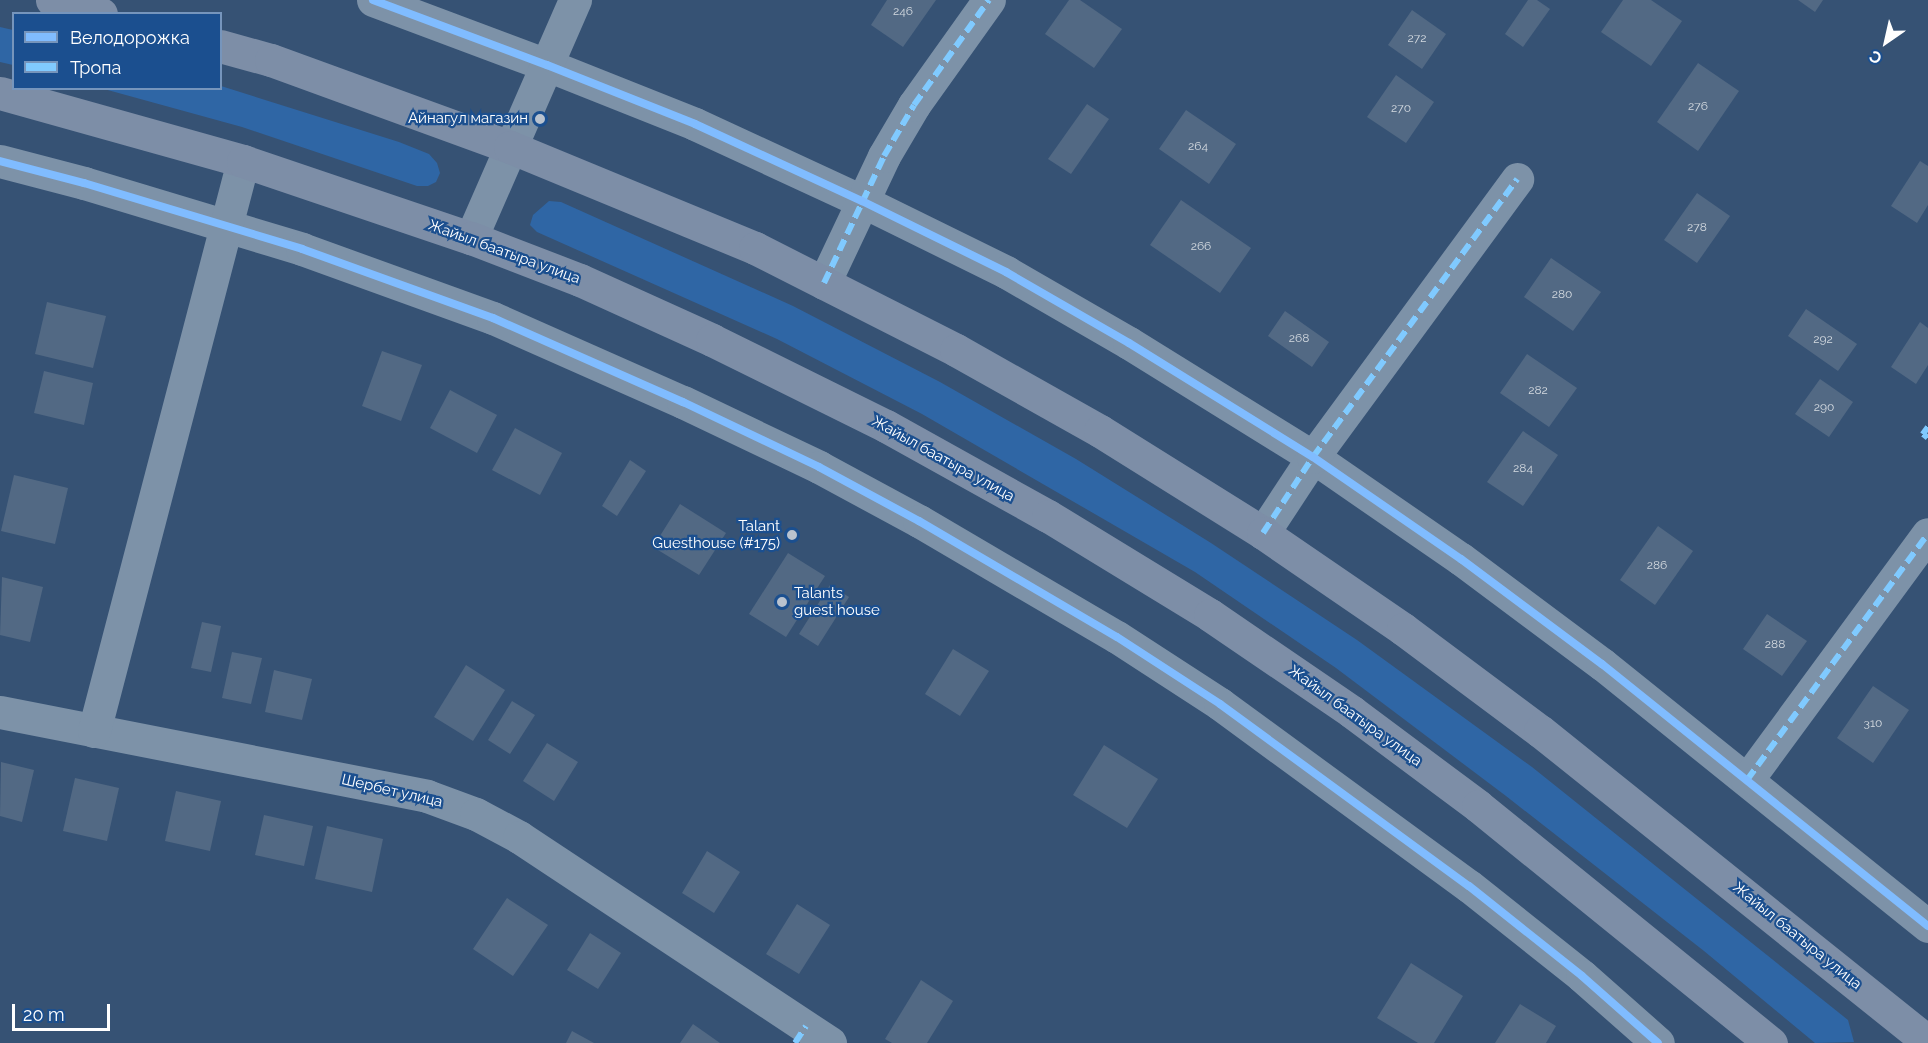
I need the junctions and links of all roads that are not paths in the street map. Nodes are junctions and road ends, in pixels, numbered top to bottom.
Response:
1 (52, 0) edge
2 (373, 0) edge
3 (575, 0) edge
4 (989, 0) edge
5 (94, 12) edge
6 (222, 47) edge
7 (547, 64) junction
8 (0, 93) edge
9 (510, 147) junction
10 (0, 161) edge
11 (243, 161) junction
12 (1517, 179) dead end
13 (862, 201) junction
14 (225, 225) junction
15 (471, 238) junction
16 (824, 283) junction
17 (1313, 457) junction
18 (1263, 533) junction
19 (1928, 534) edge
20 (0, 712) edge
21 (94, 731) junction
22 (1747, 780) junction
23 (1928, 926) edge
24 (810, 1037) edge
25 (1928, 1042) edge
26 (1658, 1043) edge
27 (1771, 1043) edge

1 - 5 main road
2 - 7 street
3 - 7 street
4 - 13 street
6 - 9 main road, Жайыл баатыра улица
7 - 9 street
7 - 13 street
8 - 11 main road, Жайыл баатыра улица
9 - 15 street
9 - 16 main road, Жайыл баатыра улица
10 - 14 street
11 - 14 street
11 - 15 main road, Жайыл баатыра улица
12 - 17 street
13 - 16 street
13 - 17 street
14 - 21 street
14 - 26 street
15 - 27 main road, Жайыл баатыра улица
16 - 18 main road, Жайыл баатыра улица
17 - 18 street
17 - 22 street
18 - 25 main road, Жайыл баатыра улица
19 - 22 street
20 - 21 street, Шербет улица
21 - 24 street, Шербет улица
22 - 23 street

